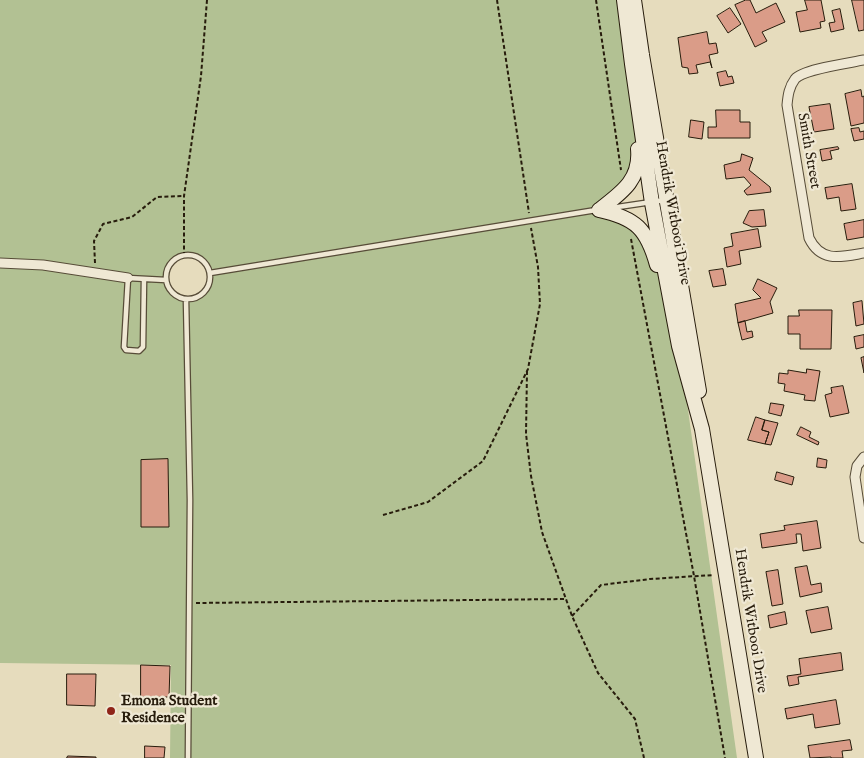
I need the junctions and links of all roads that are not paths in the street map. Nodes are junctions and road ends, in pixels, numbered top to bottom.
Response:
1 (624, 0) edge
2 (634, 0) edge
3 (864, 60) edge
4 (632, 64) junction
5 (667, 199) junction
6 (652, 202) junction
7 (599, 210) junction
8 (864, 253) edge
9 (0, 263) edge
10 (210, 273) junction
11 (128, 278) junction
12 (144, 279) junction
13 (166, 280) junction
14 (186, 299) junction
15 (679, 346) junction
16 (702, 430) junction
17 (864, 457) edge
18 (864, 538) edge
19 (188, 758) edge
20 (756, 758) edge

1 - 4 main road, Hendrik Witbooi Drive
2 - 5 main road, Hendrik Witbooi Drive
3 - 8 street, Smith Street
4 - 6 main road, Hendrik Witbooi Drive
4 - 7 main road
5 - 6 lane
5 - 16 main road, Hendrik Witbooi Drive
6 - 7 lane
6 - 15 main road, Hendrik Witbooi Drive
7 - 10 lane
7 - 15 main road
9 - 11 street
10 - 13 lane
10 - 14 lane
11 - 12 lane
11 - 12 lane
12 - 13 lane
13 - 14 lane
14 - 19 lane
15 - 16 main road, Hendrik Witbooi Drive
16 - 20 main road, Hendrik Witbooi Drive
17 - 18 street

